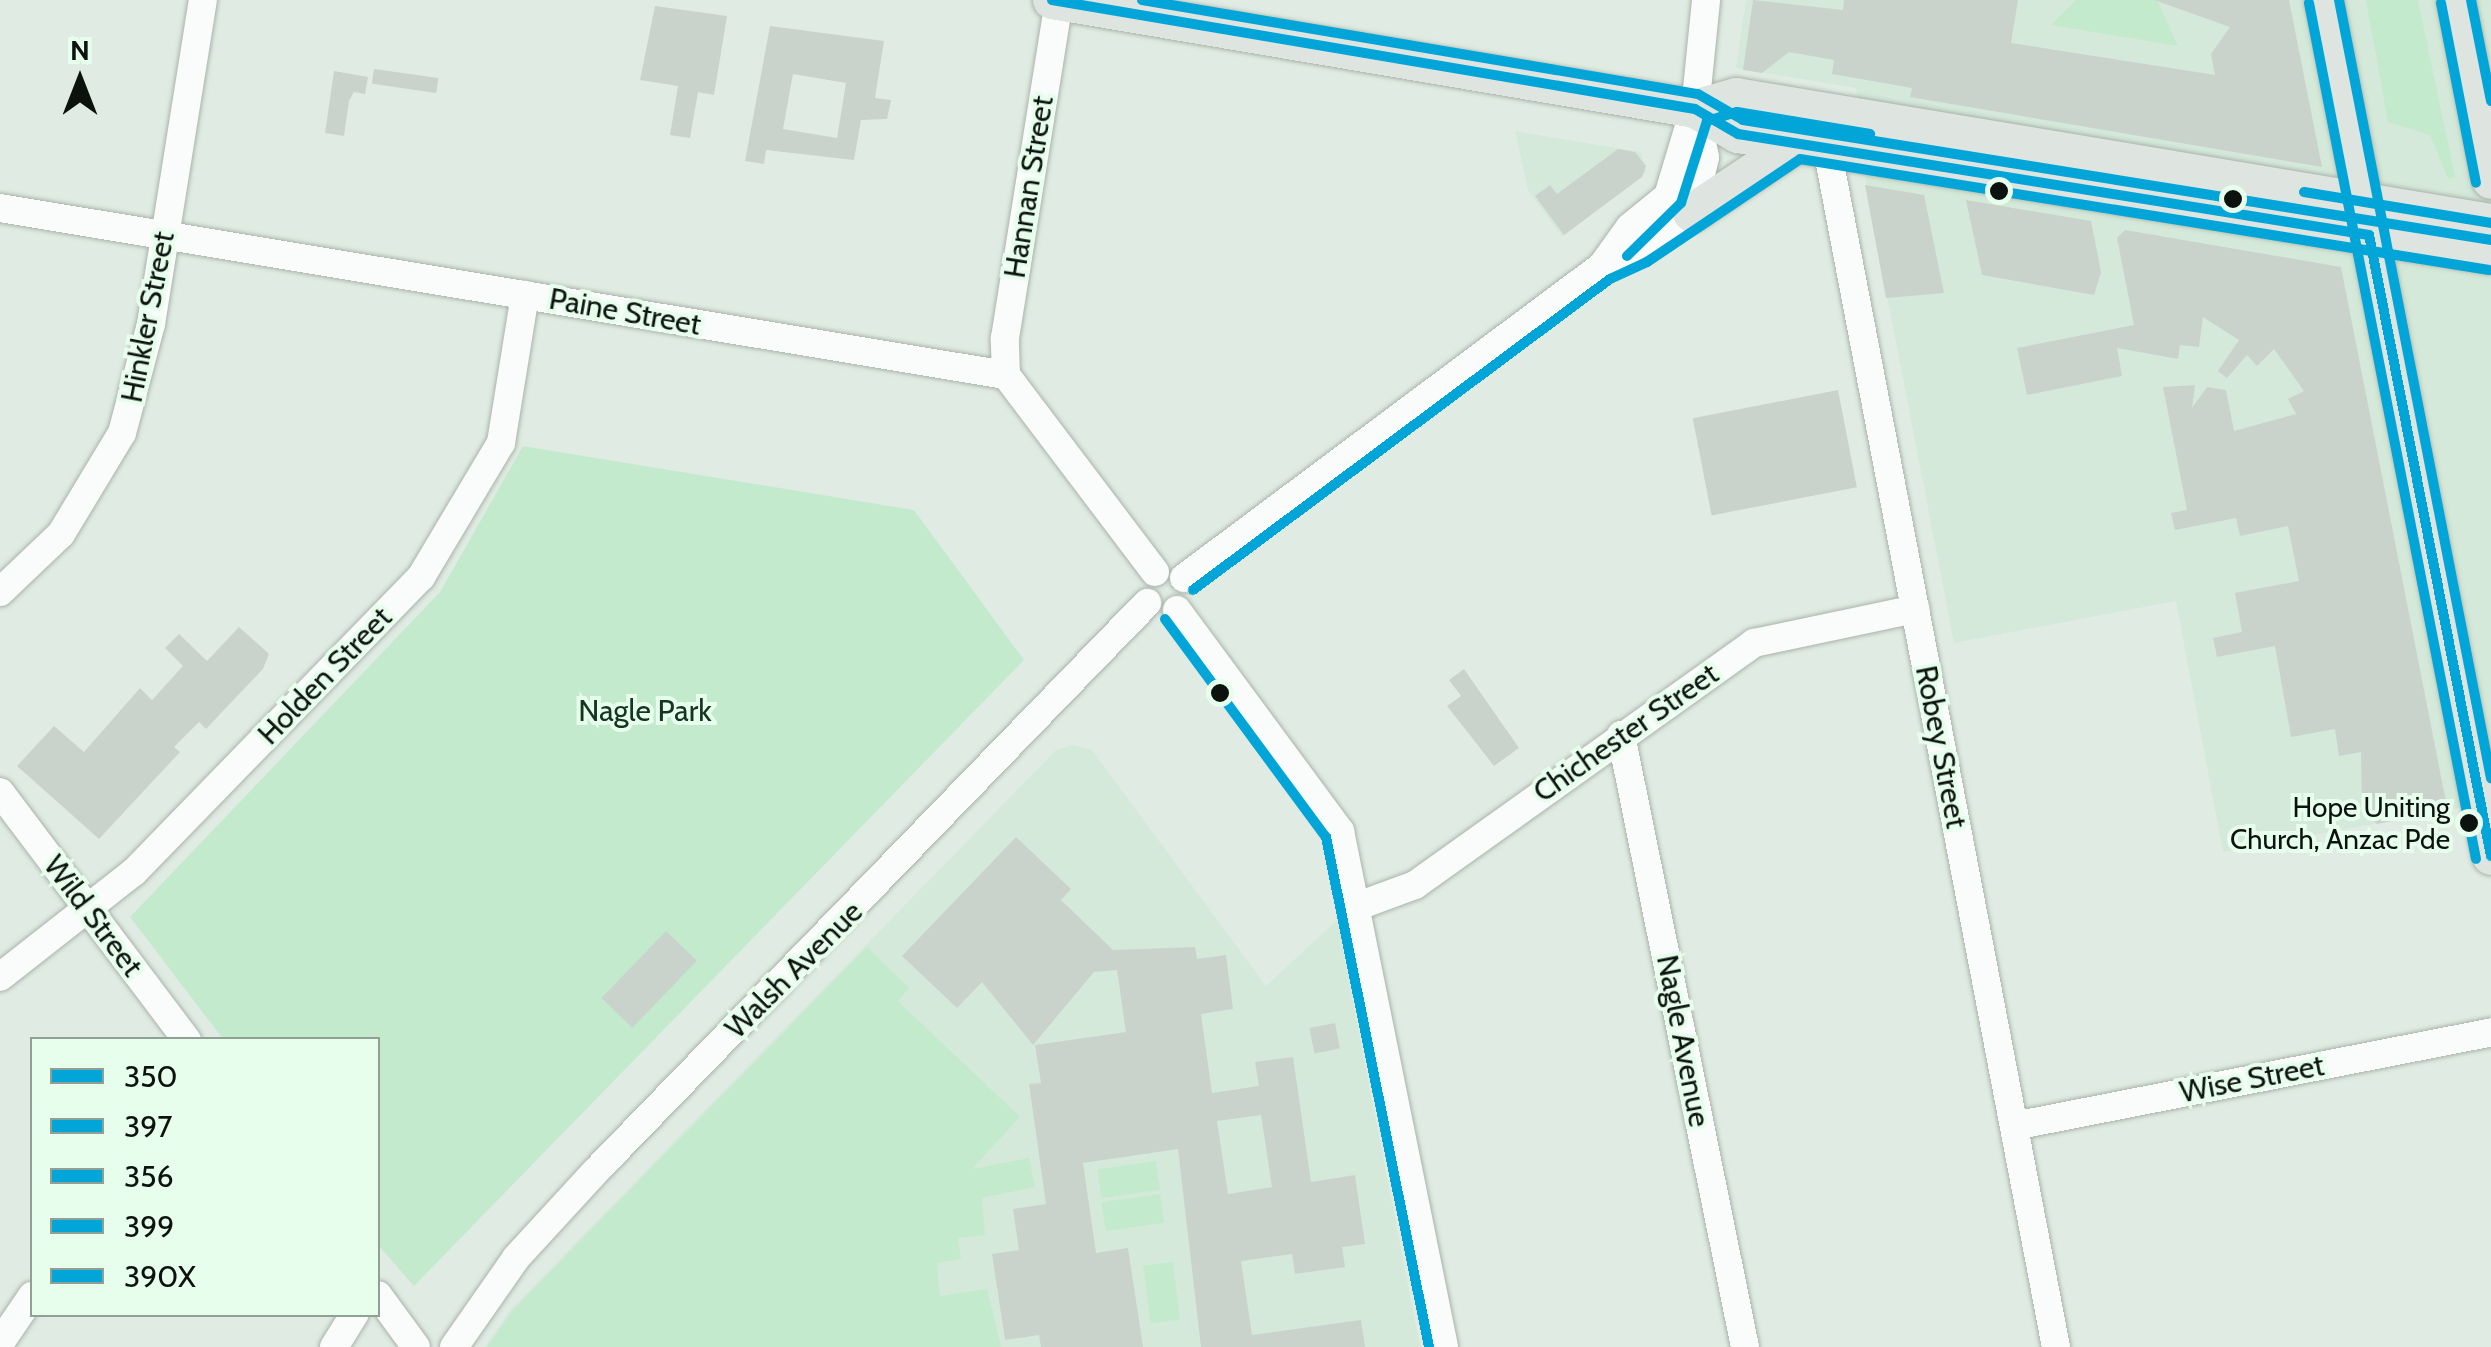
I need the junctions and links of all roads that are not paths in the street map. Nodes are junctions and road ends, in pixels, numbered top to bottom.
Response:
1 (204, 0) edge
2 (1057, 0) edge
3 (1706, 0) edge
4 (2324, 0) edge
5 (2456, 0) edge
6 (1695, 108) junction
7 (1812, 145) junction
8 (2491, 180) edge
9 (0, 208) edge
10 (1692, 213) junction
11 (2366, 218) junction
12 (2491, 224) edge
13 (166, 233) junction
14 (2491, 255) edge
15 (1602, 266) junction
16 (525, 295) junction
17 (1006, 375) junction
18 (1156, 572) junction
19 (1184, 578) junction
20 (0, 592) edge
21 (1147, 603) junction
22 (1915, 609) junction
23 (1177, 610) junction
24 (1621, 735) junction
25 (0, 792) edge
26 (2491, 856) edge
27 (1358, 906) junction
28 (88, 910) junction
29 (0, 977) edge
30 (2491, 1032) edge
31 (185, 1037) edge
32 (2014, 1126) junction
33 (30, 1299) edge
34 (382, 1300) edge
35 (353, 1317) edge
36 (413, 1342) edge
37 (0, 1343) edge
38 (334, 1347) edge
39 (454, 1347) edge
40 (1444, 1347) edge
41 (1744, 1347) edge
42 (2056, 1347) edge

1 - 13 street, Hinkler Street
2 - 6 main road
2 - 17 street, Hannan Street
3 - 6 street
4 - 11 main road
5 - 8 main road
6 - 7 main road
6 - 10 street
6 - 11 main road
6 - 15 street
7 - 10 main road
7 - 11 main road
7 - 22 street, Robey Street
9 - 13 street, Paine Street
10 - 15 street
11 - 12 main road
11 - 14 main road
11 - 26 main road
13 - 16 street, Paine Street
13 - 20 street, Hinkler Street
15 - 19 street
16 - 17 street, Paine Street
16 - 28 street, Holden Street
17 - 18 street
18 - 19 street
18 - 21 street
19 - 23 street
21 - 23 street
21 - 39 street, Walsh Avenue
22 - 24 street, Chichester Street
22 - 32 street, Robey Street
23 - 27 street
24 - 27 street, Chichester Street
24 - 41 street, Nagle Avenue
25 - 28 street, Wild Street
27 - 40 street
28 - 29 street, Holden Street
28 - 31 street, Wild Street
30 - 32 street, Wise Street
32 - 42 street, Robey Street
33 - 37 street
34 - 36 street
35 - 38 street

